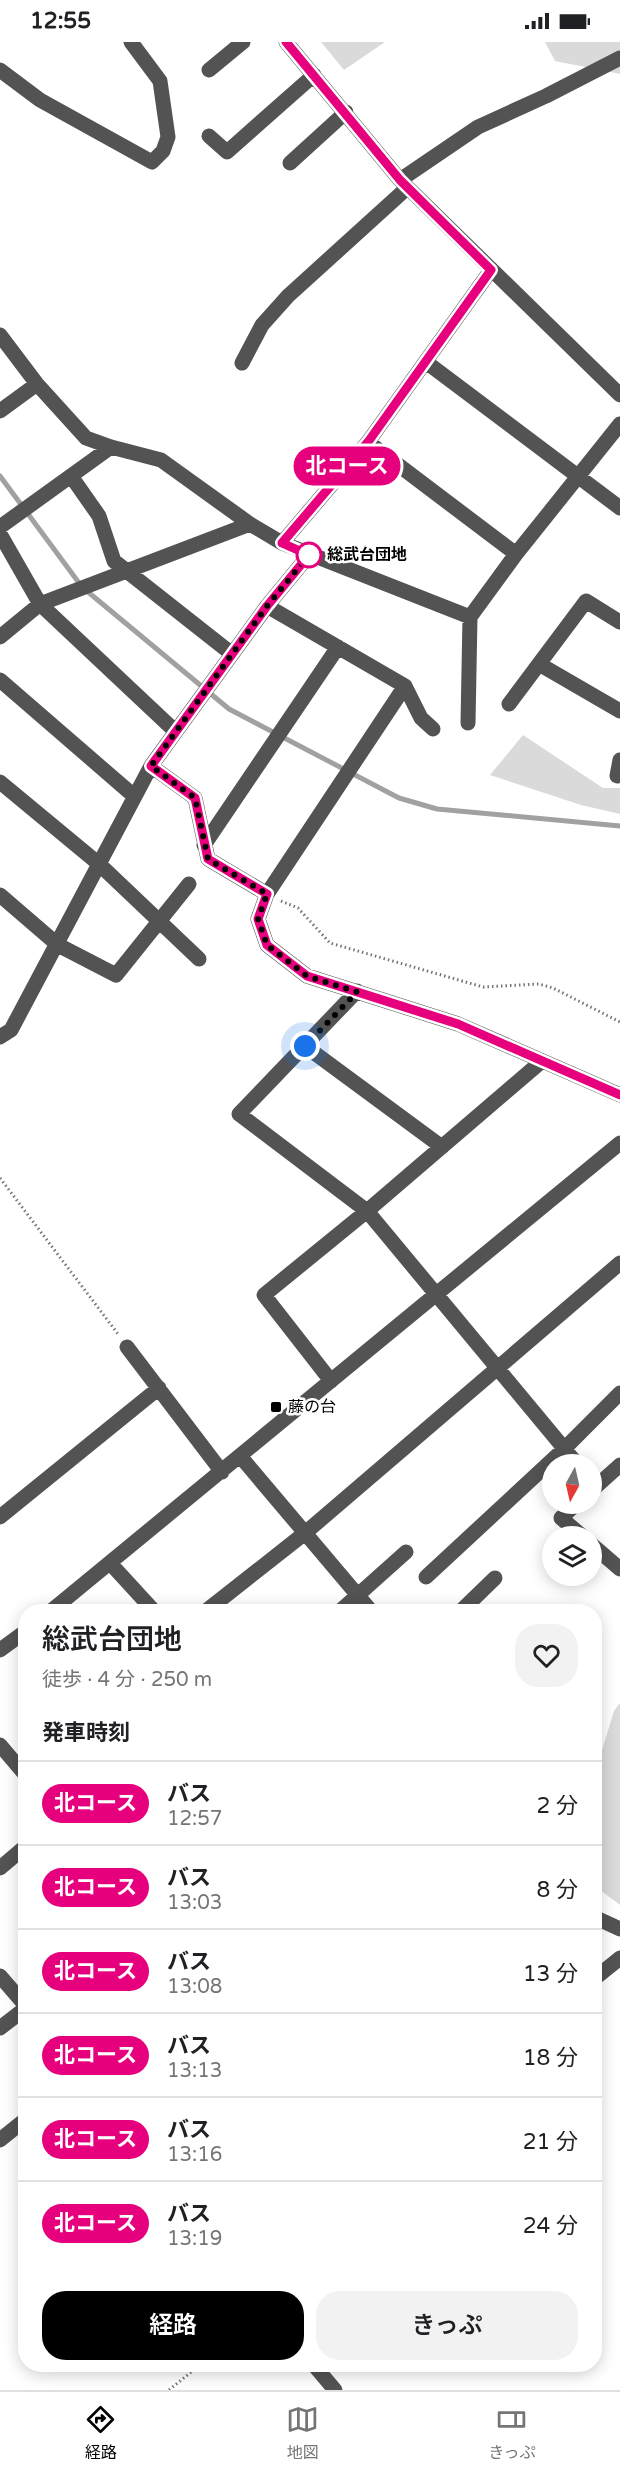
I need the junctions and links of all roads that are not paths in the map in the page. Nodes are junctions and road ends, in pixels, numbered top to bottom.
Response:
1 (131, 42) edge
2 (243, 42) edge
3 (286, 42) edge
4 (620, 58) edge
5 (0, 70) edge
6 (209, 70) dead end
7 (314, 75) junction
8 (346, 112) junction
9 (209, 136) dead end
10 (290, 164) dead end
11 (404, 184) junction
12 (491, 270) junction
13 (0, 335) edge
14 (426, 362) junction
15 (242, 363) dead end
16 (38, 384) junction
17 (620, 395) edge
18 (0, 411) edge
19 (620, 424) edge
20 (368, 442) junction
21 (111, 447) junction
22 (71, 476) junction
23 (578, 476) junction
24 (620, 508) edge
25 (250, 524) junction
26 (0, 527) edge
27 (0, 534) edge
28 (282, 543) junction
29 (516, 554) junction
30 (309, 555) junction
31 (125, 572) junction
32 (40, 604) junction
33 (267, 606) junction
34 (470, 617) junction
35 (620, 622) edge
36 (0, 637) edge
37 (338, 647) junction
38 (232, 654) junction
39 (538, 664) junction
40 (0, 680) edge
41 (405, 686) junction
42 (509, 704) dead end
43 (620, 711) edge
44 (468, 723) dead end
45 (433, 729) dead end
46 (175, 731) junction
47 (620, 760) edge
48 (151, 766) junction
49 (617, 776) dead end
50 (0, 782) edge
51 (134, 796) junction
52 (204, 845) junction
53 (99, 864) junction
54 (189, 884) dead end
55 (267, 894) junction
56 (0, 895) edge
57 (160, 921) junction
58 (58, 945) junction
59 (199, 959) dead end
60 (357, 992) junction
61 (0, 1037) edge
62 (305, 1046) junction
63 (542, 1061) junction
64 (620, 1095) edge
65 (620, 1143) edge
66 (442, 1147) junction
67 (367, 1211) junction
68 (620, 1263) edge
69 (436, 1295) junction
70 (127, 1347) road end
71 (495, 1368) junction
72 (331, 1381) junction
73 (159, 1388) junction
74 (620, 1392) edge
75 (563, 1450) junction
76 (567, 1454) edge
77 (240, 1456) junction
78 (620, 1465) edge
79 (222, 1472) junction
80 (602, 1478) edge
81 (565, 1514) edge
82 (0, 1517) edge
83 (570, 1526) edge
84 (305, 1533) junction
85 (406, 1551) dead end
86 (602, 1553) edge
87 (110, 1563) junction
88 (620, 1569) edge
89 (426, 1577) dead end
90 (495, 1578) dead end
91 (357, 1596) junction
92 (60, 1604) edge
93 (148, 1604) edge
94 (215, 1604) edge
95 (348, 1604) edge
96 (364, 1604) edge
97 (467, 1604) edge
98 (18, 1637) edge
99 (0, 1650) edge
100 (0, 1745) edge
101 (18, 1766) edge
102 (18, 1853) edge
103 (0, 1868) edge
104 (602, 1921) edge
105 (620, 1929) edge
106 (620, 1958) edge
107 (602, 1973) edge
108 (0, 1976) edge
109 (18, 1997) edge
110 (18, 2013) edge
111 (0, 2028) edge
112 (18, 2125) edge
113 (0, 2140) edge
114 (320, 2372) edge
115 (335, 2390) edge

1 - 5 street
2 - 6 street
3 - 7 street
4 - 11 street
7 - 8 street
7 - 9 street
8 - 10 street
8 - 11 street
11 - 12 street
11 - 15 street
12 - 14 street
12 - 17 street
13 - 16 street
14 - 20 street
14 - 23 street
16 - 18 street
16 - 21 street
19 - 23 street
20 - 28 street
20 - 29 street
21 - 22 street
21 - 25 street
22 - 26 street
22 - 31 street
23 - 24 street
23 - 29 street
25 - 28 street
25 - 31 street
27 - 32 street
28 - 30 street
29 - 34 street
30 - 33 street
30 - 34 street
31 - 32 street
31 - 38 street
32 - 36 street
32 - 46 street
33 - 37 street
33 - 38 street
34 - 44 street
35 - 39 street
37 - 41 street
37 - 52 street
38 - 46 street
39 - 42 street
39 - 43 street
40 - 51 street
41 - 45 street
41 - 55 street
46 - 48 street
47 - 49 street
48 - 51 street
48 - 52 street
50 - 53 street
51 - 53 street
52 - 55 street
53 - 57 street
53 - 58 street
54 - 57 street
55 - 60 street
56 - 58 street
57 - 58 street
57 - 59 street
58 - 61 street
60 - 62 street
60 - 63 street
62 - 66 street
62 - 67 street
63 - 64 street
63 - 66 street
65 - 69 street
66 - 67 street
67 - 69 street
67 - 72 street
68 - 71 street
69 - 71 street
69 - 72 street
70 - 73 street
71 - 75 street
71 - 84 street
72 - 77 street
73 - 79 street
73 - 82 street
74 - 75 street
75 - 76 street
75 - 89 street
77 - 79 street
77 - 84 street
78 - 80 street
79 - 87 street
81 - 83 street
84 - 91 street
84 - 94 street
85 - 91 street
86 - 88 street
87 - 92 street
87 - 93 street
90 - 97 street
91 - 95 street
91 - 96 street
98 - 99 street
100 - 101 street
102 - 103 street
104 - 105 street
106 - 107 street
108 - 109 street
110 - 111 street
112 - 113 street
114 - 115 street

